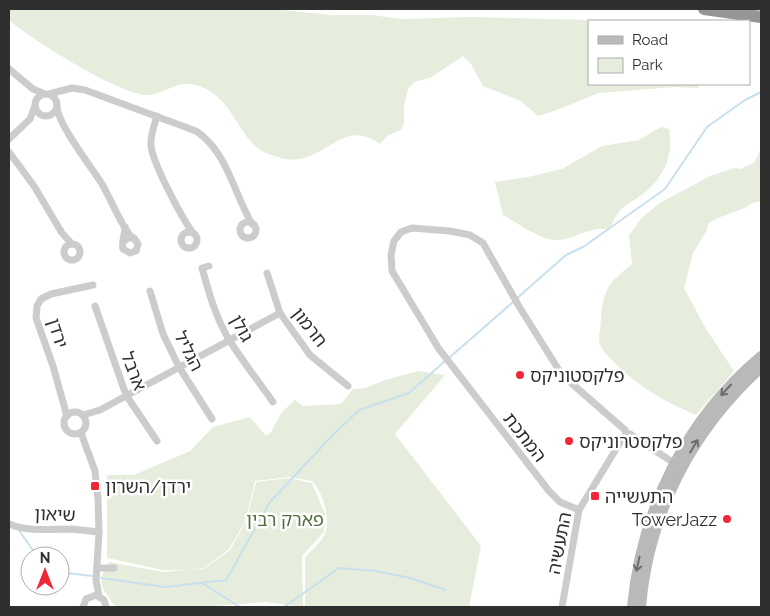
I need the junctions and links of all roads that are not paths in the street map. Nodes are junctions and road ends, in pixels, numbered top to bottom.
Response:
1 (704, 9) edge
2 (761, 18) edge
3 (9, 68) edge
4 (21, 80) junction
5 (75, 88) junction
6 (47, 94) junction
7 (35, 104) junction
8 (57, 106) junction
9 (46, 116) junction
10 (157, 116) junction
11 (25, 125) junction
12 (65, 128) junction
13 (9, 139) edge
14 (9, 152) edge
15 (243, 208) junction
16 (184, 220) junction
17 (243, 224) junction
18 (252, 224) junction
19 (124, 227) junction
20 (62, 233) junction
21 (193, 233) junction
22 (183, 234) junction
23 (132, 238) junction
24 (124, 241) junction
25 (72, 244) junction
26 (65, 250) junction
27 (209, 266) dead end
28 (267, 273) dead end
29 (93, 285) dead end
30 (150, 291) dead end
31 (95, 306) dead end
32 (280, 313) junction
33 (229, 340) junction
34 (761, 356) edge
35 (179, 367) junction
36 (761, 368) edge
37 (348, 386) dead end
38 (126, 395) junction
39 (63, 400) junction
40 (273, 402) dead end
41 (100, 410) junction
42 (80, 413) junction
43 (67, 416) junction
44 (212, 419) dead end
45 (86, 425) junction
46 (80, 433) junction
47 (626, 434) junction
48 (157, 440) dead end
49 (678, 466) junction
50 (579, 510) junction
51 (9, 524) edge
52 (99, 532) junction
53 (97, 568) junction
54 (114, 568) dead end
55 (96, 580) junction
56 (99, 596) junction
57 (89, 597) junction
58 (81, 606) edge
59 (106, 607) edge
60 (562, 607) edge
61 (632, 607) edge
62 (641, 607) edge

1 - 2 highway
3 - 4 street
4 - 6 street
4 - 7 street
5 - 6 street
5 - 8 street
5 - 10 street
6 - 7 street
6 - 8 street
7 - 9 street
7 - 11 street
8 - 9 street
8 - 12 street
9 - 11 street
9 - 12 street
10 - 15 street
10 - 16 street
11 - 13 street
12 - 19 street
14 - 20 street
15 - 17 street
15 - 18 street
16 - 21 street
16 - 22 street
17 - 18 street
17 - 18 street
19 - 23 street
19 - 24 street
20 - 25 street
20 - 26 street
21 - 22 street
21 - 22 street
23 - 24 street
23 - 24 street
25 - 26 street
25 - 26 street
27 - 33 street, גולן
28 - 32 street, חרמון
29 - 39 street, ירדן
30 - 35 street, הגליל
31 - 38 street, ארבל
32 - 33 street
32 - 37 street, חרמון
33 - 35 street
33 - 40 street, גולן
34 -> 49 street
35 - 38 street
35 - 44 street, הגליל
49 -> 36 street
38 - 41 street
38 - 48 street, ארבל
39 - 42 street
39 - 43 street, ירדן
41 - 42 street
41 - 45 street
42 - 43 street
42 - 45 street
43 - 46 street
45 - 46 street
46 - 52 street
47 - 49 street
47 - 50 street, התעשיה
47 - 50 street, המתכת
49 -> 61 street
49 - 62 street
50 - 60 street, התעשיה
51 - 52 street, שיאון
52 - 53 street
53 - 54 street
53 - 55 street
55 - 56 street
55 - 57 street
56 - 57 street
56 - 59 street
57 - 58 street

